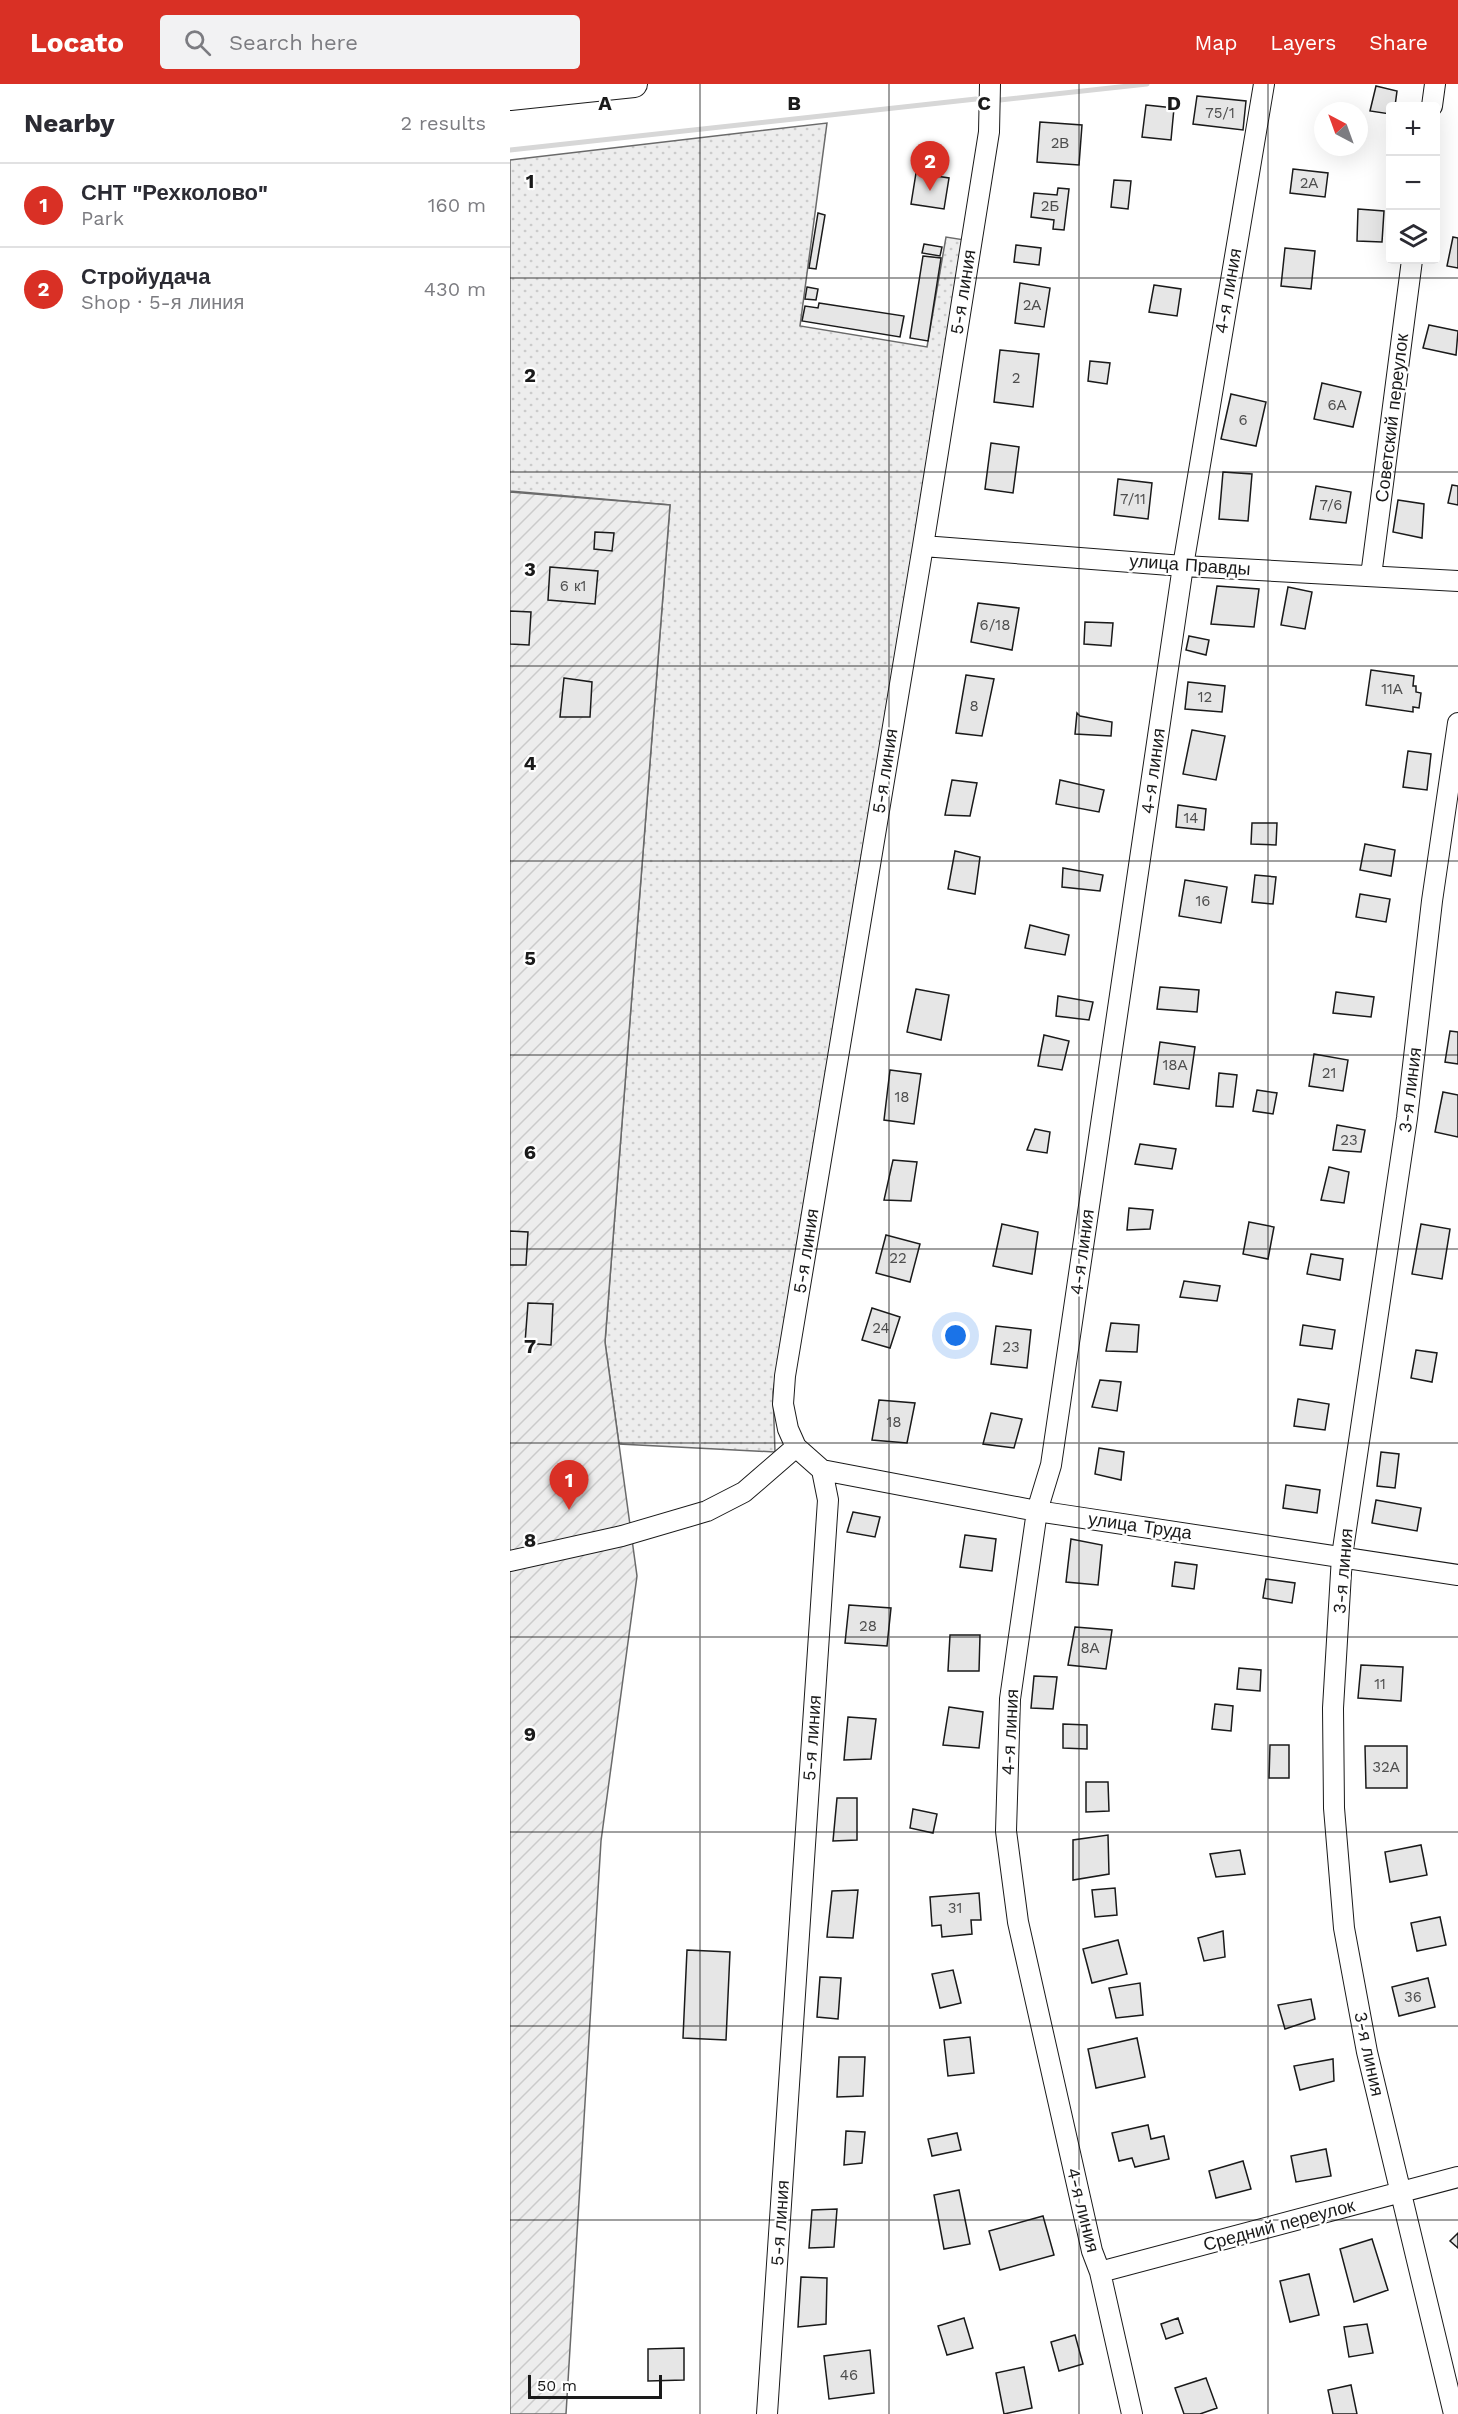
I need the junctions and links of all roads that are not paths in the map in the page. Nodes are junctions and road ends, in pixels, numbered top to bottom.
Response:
1 (634, 84) edge
2 (990, 84) edge
3 (1264, 84) edge
4 (1436, 84) edge
5 (510, 97) edge
6 (1433, 102) edge
7 (1411, 264) edge
8 (923, 546) junction
9 (1183, 566) junction
10 (1371, 576) junction
11 (1458, 581) edge
12 (1458, 723) edge
13 (796, 1447) junction
14 (822, 1470) junction
15 (1037, 1510) junction
16 (1342, 1556) junction
17 (510, 1561) edge
18 (1458, 1575) edge
19 (1458, 2177) edge
20 (1400, 2193) junction
21 (1100, 2272) junction
22 (767, 2414) edge
23 (1132, 2414) edge
24 (1454, 2414) edge

1 - 5 main road
2 - 8 street, 5-я линия
3 - 9 street, 4-я линия
4 - 6 street
7 - 10 street, Советский переулок
8 - 9 street, улица Правды
8 - 13 street, 5-я линия
9 - 10 street, улица Правды
9 - 15 street, 4-я линия
10 - 11 street, улица Правды
12 - 16 street, 3-я линия
13 - 14 street, 5-я линия
13 - 17 street
14 - 15 street, улица Труда
14 - 22 street, 5-я линия
15 - 16 street, улица Труда
15 - 21 street, 4-я линия
16 - 18 street, улица Труда
16 - 20 street, 3-я линия
19 - 20 street, Средний переулок
20 - 21 street, Средний переулок
20 - 24 street, 3-я линия
21 - 23 street, 4-я линия

